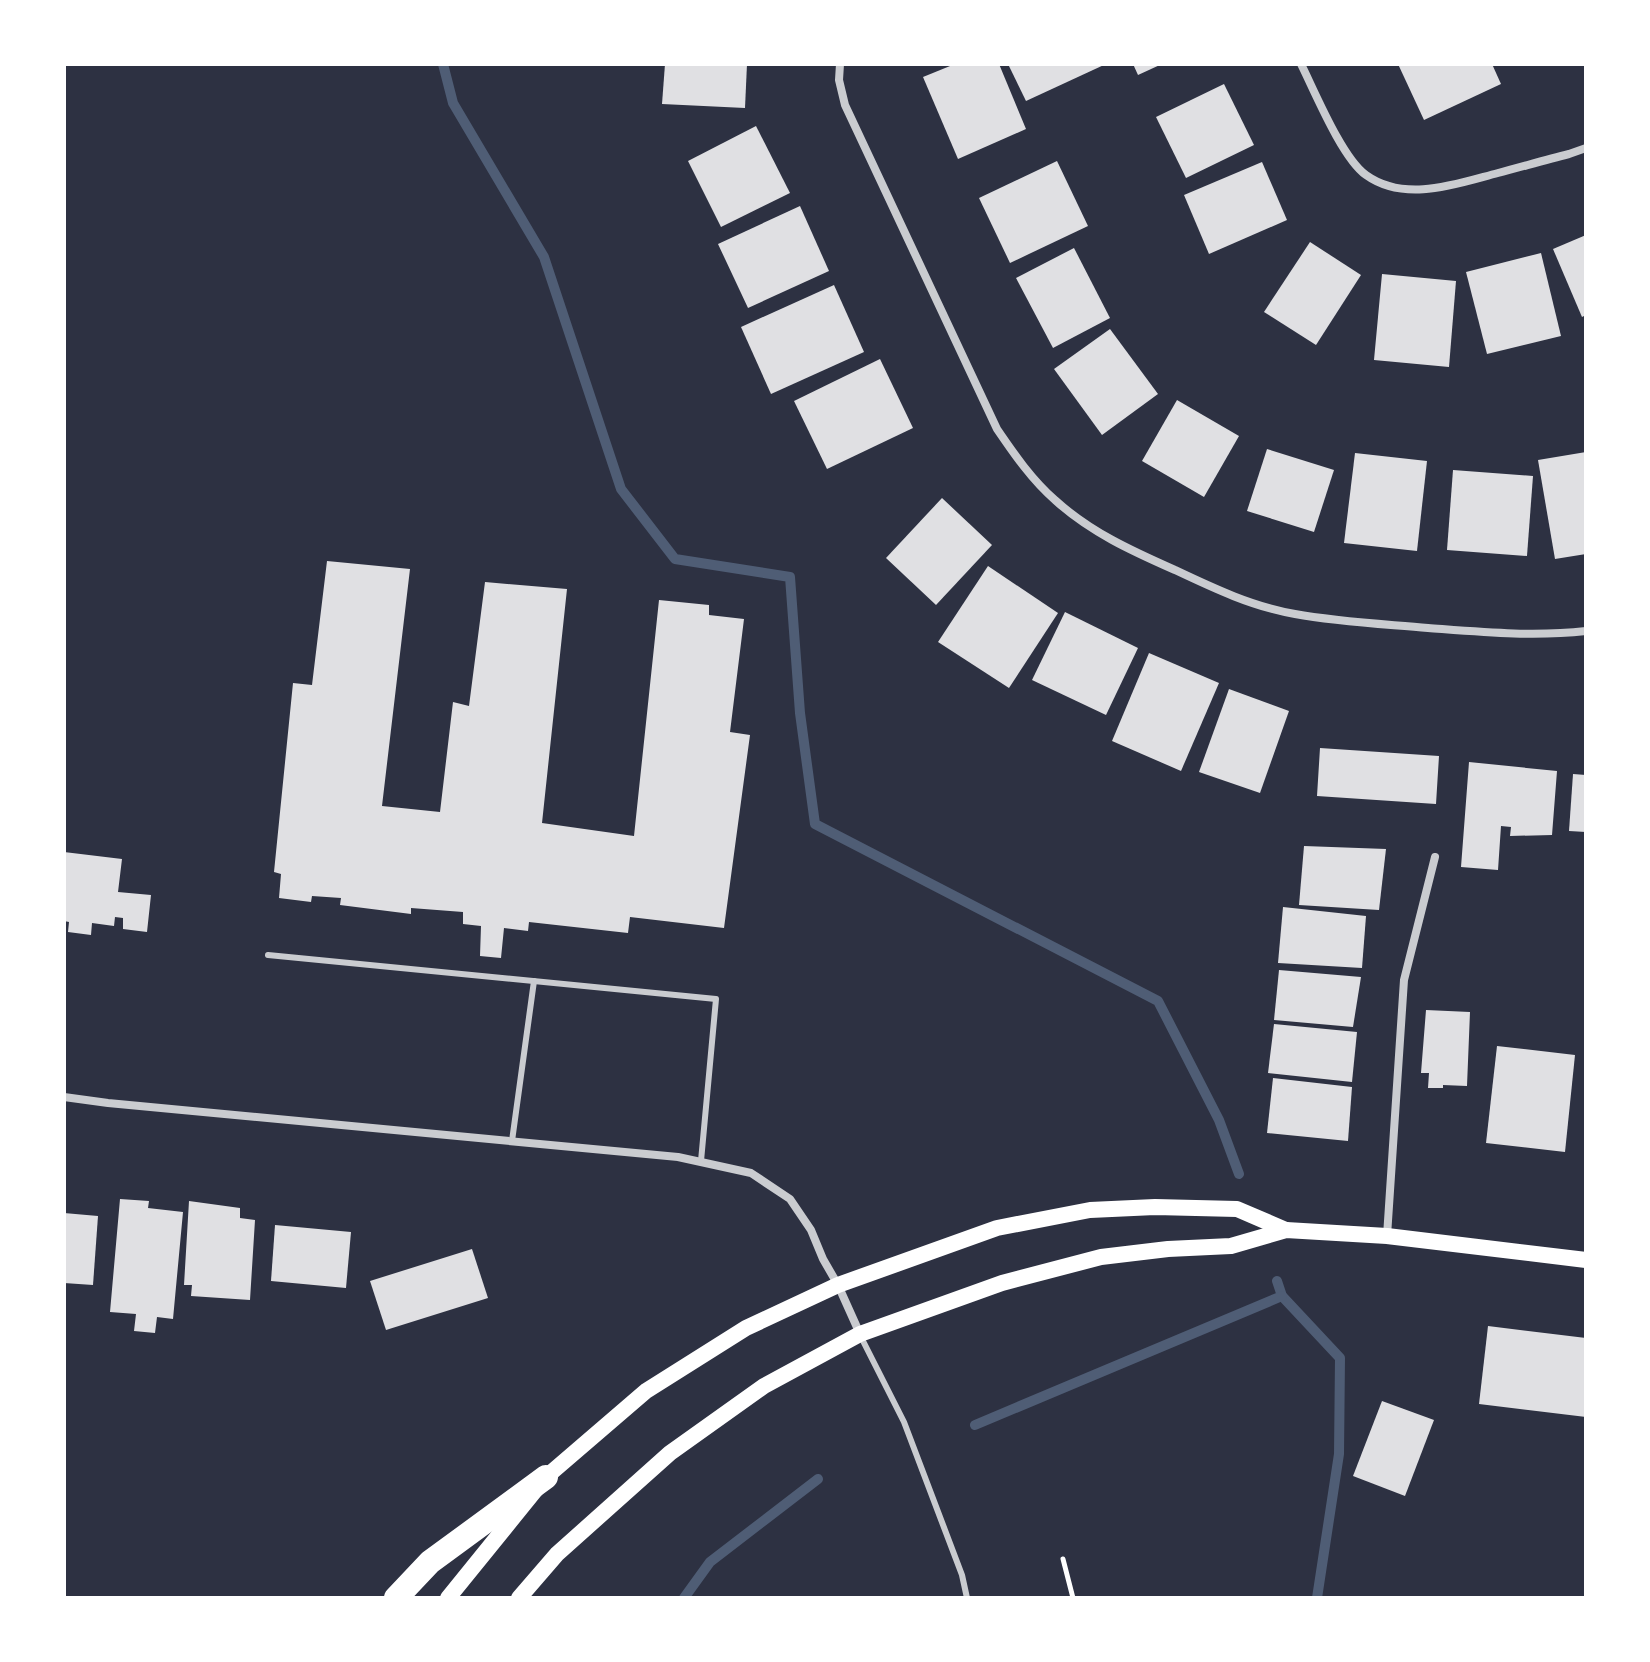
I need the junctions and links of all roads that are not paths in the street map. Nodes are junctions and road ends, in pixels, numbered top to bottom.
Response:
1 (840, 64) edge
2 (1301, 64) edge
3 (1586, 148) edge
4 (1586, 631) edge
5 (1435, 857) dead end
6 (268, 955) dead end
7 (534, 981) junction
8 (64, 1097) edge
9 (512, 1141) junction
10 (701, 1161) junction
11 (1286, 1230) junction
12 (1387, 1236) junction
13 (1586, 1260) edge
14 (838, 1285) junction
15 (860, 1334) junction
16 (546, 1477) junction
17 (396, 1598) edge
18 (448, 1598) edge
19 (519, 1598) edge
20 (967, 1598) edge

1 - 4 street
2 - 3 street
5 - 12 street
6 - 7 lane
7 - 9 lane
7 - 10 lane
8 - 9 street
9 - 10 street
10 - 14 street
11 - 12 main road
11 - 14 main road
11 - 15 main road
12 - 13 main road
14 - 15 street
14 - 16 main road
15 - 19 main road
15 - 20 lane
16 - 17 highway
16 - 18 main road

